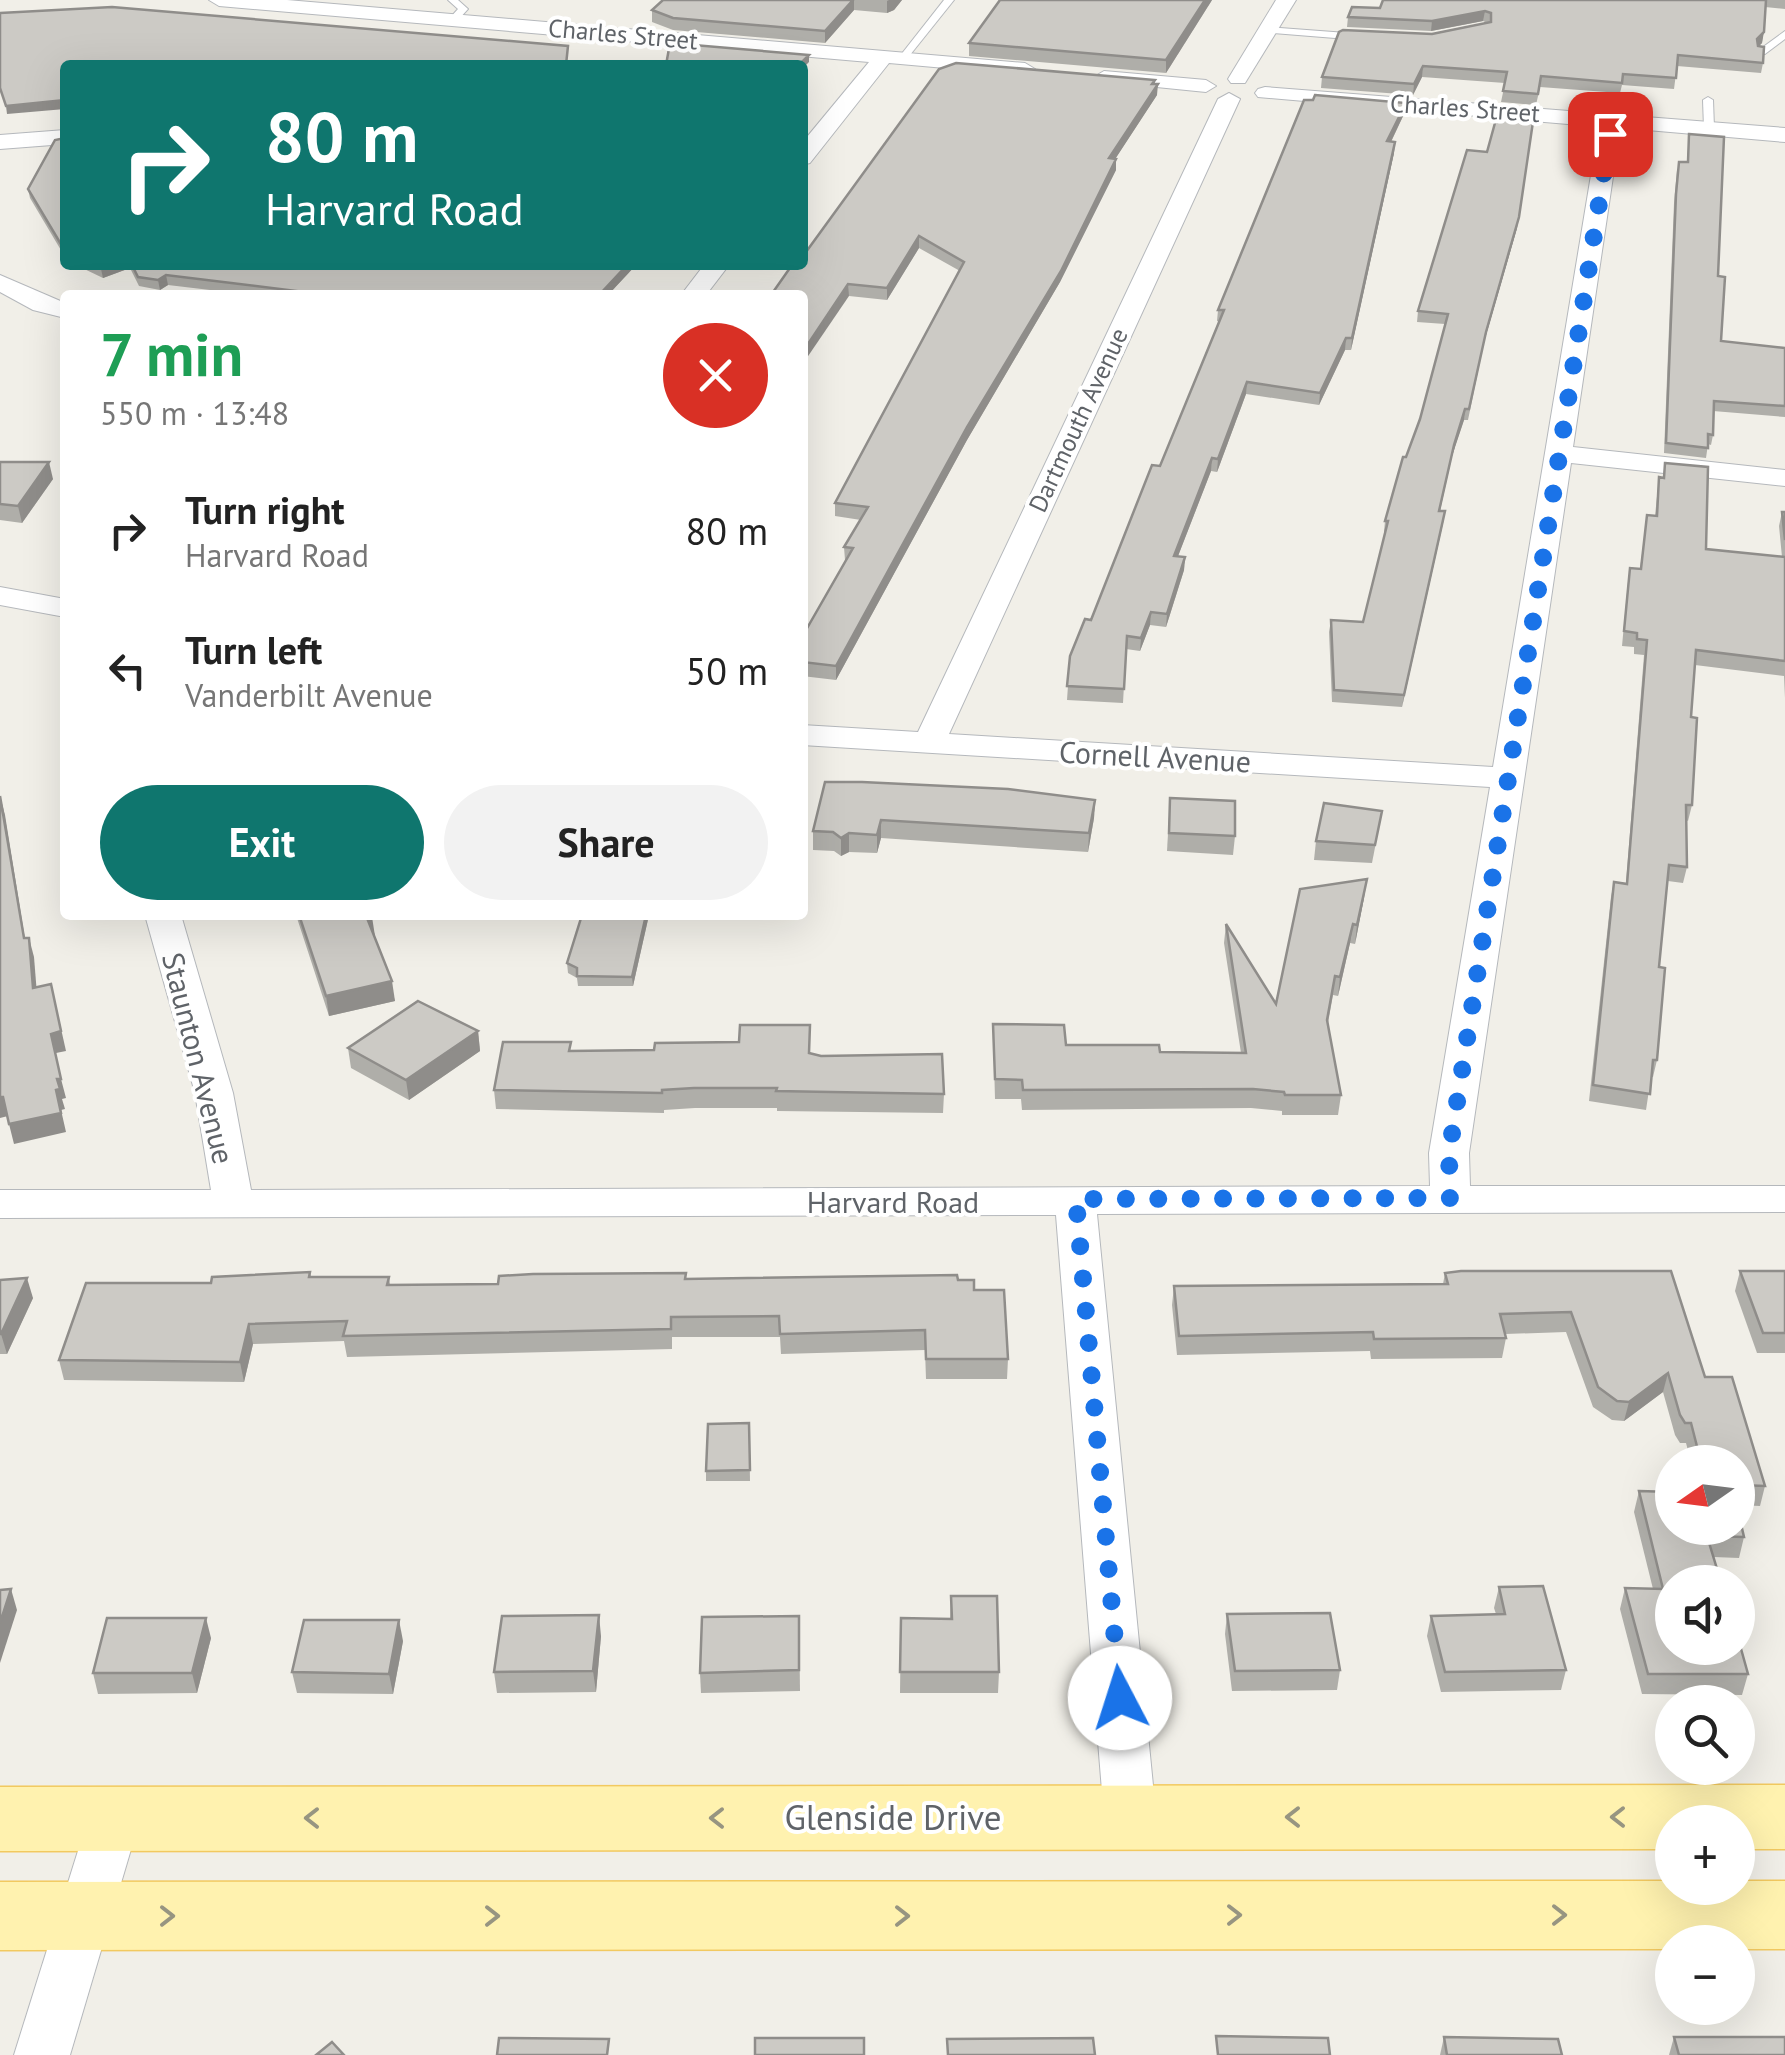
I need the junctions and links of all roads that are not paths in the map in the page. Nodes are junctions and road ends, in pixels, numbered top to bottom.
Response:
1 (219, 0) edge
2 (949, 0) edge
3 (1286, 0) edge
4 (454, 10) edge
5 (565, 12) dead end
6 (548, 27) junction
7 (1265, 30) junction
8 (1785, 34) edge
9 (1369, 37) edge
10 (1762, 52) edge
11 (893, 57) junction
12 (1224, 88) junction
13 (1708, 100) dead end
14 (1616, 120) junction
15 (1709, 128) junction
16 (1785, 135) edge
17 (60, 137) edge
18 (0, 142) edge
19 (808, 151) edge
20 (713, 270) edge
21 (0, 282) edge
22 (697, 290) edge
23 (60, 310) edge
24 (1559, 454) junction
25 (1785, 478) edge
26 (0, 596) edge
27 (60, 607) edge
28 (808, 735) edge
29 (929, 743) junction
30 (1507, 778) junction
31 (164, 920) edge
32 (1450, 1198) junction
33 (1785, 1198) edge
34 (1076, 1199) junction
35 (233, 1202) junction
36 (0, 1204) edge
37 (1130, 1816) junction
38 (1785, 1817) edge
39 (0, 1819) edge
40 (114, 1819) junction
41 (1785, 1915) edge
42 (0, 1916) edge
43 (84, 1916) junction
44 (42, 2055) edge

1 - 4 street, Charles Street
2 - 11 lane
3 - 7 street, Dartmouth Avenue
4 - 6 street, Charles Street
5 - 6 street
6 - 11 street, Charles Street
7 - 9 lane
7 - 12 street, Dartmouth Avenue
8 - 10 lane
11 - 12 street, Charles Street
11 - 19 street
12 - 14 street, Charles Street
12 - 29 street, Dartmouth Avenue
13 - 15 lane
14 - 15 street, Charles Street
14 - 24 street
15 - 16 street, Charles Street
17 - 18 street
20 - 22 street
21 - 23 street
24 - 25 street
24 - 30 street
26 - 27 street
28 - 29 street, Cornell Avenue
29 - 30 street, Cornell Avenue
30 - 32 street
31 - 35 street, Staunton Avenue
32 - 33 street, Harvard Road
32 - 34 street, Harvard Road
34 - 35 street, Harvard Road
34 - 37 street
35 - 36 street, Harvard Road
38 -> 37 main road, Glenside Drive
37 -> 40 main road, Glenside Drive
39 - 40 main road, Glenside Drive
40 - 43 street
43 -> 41 main road
42 - 43 main road
43 - 44 street

